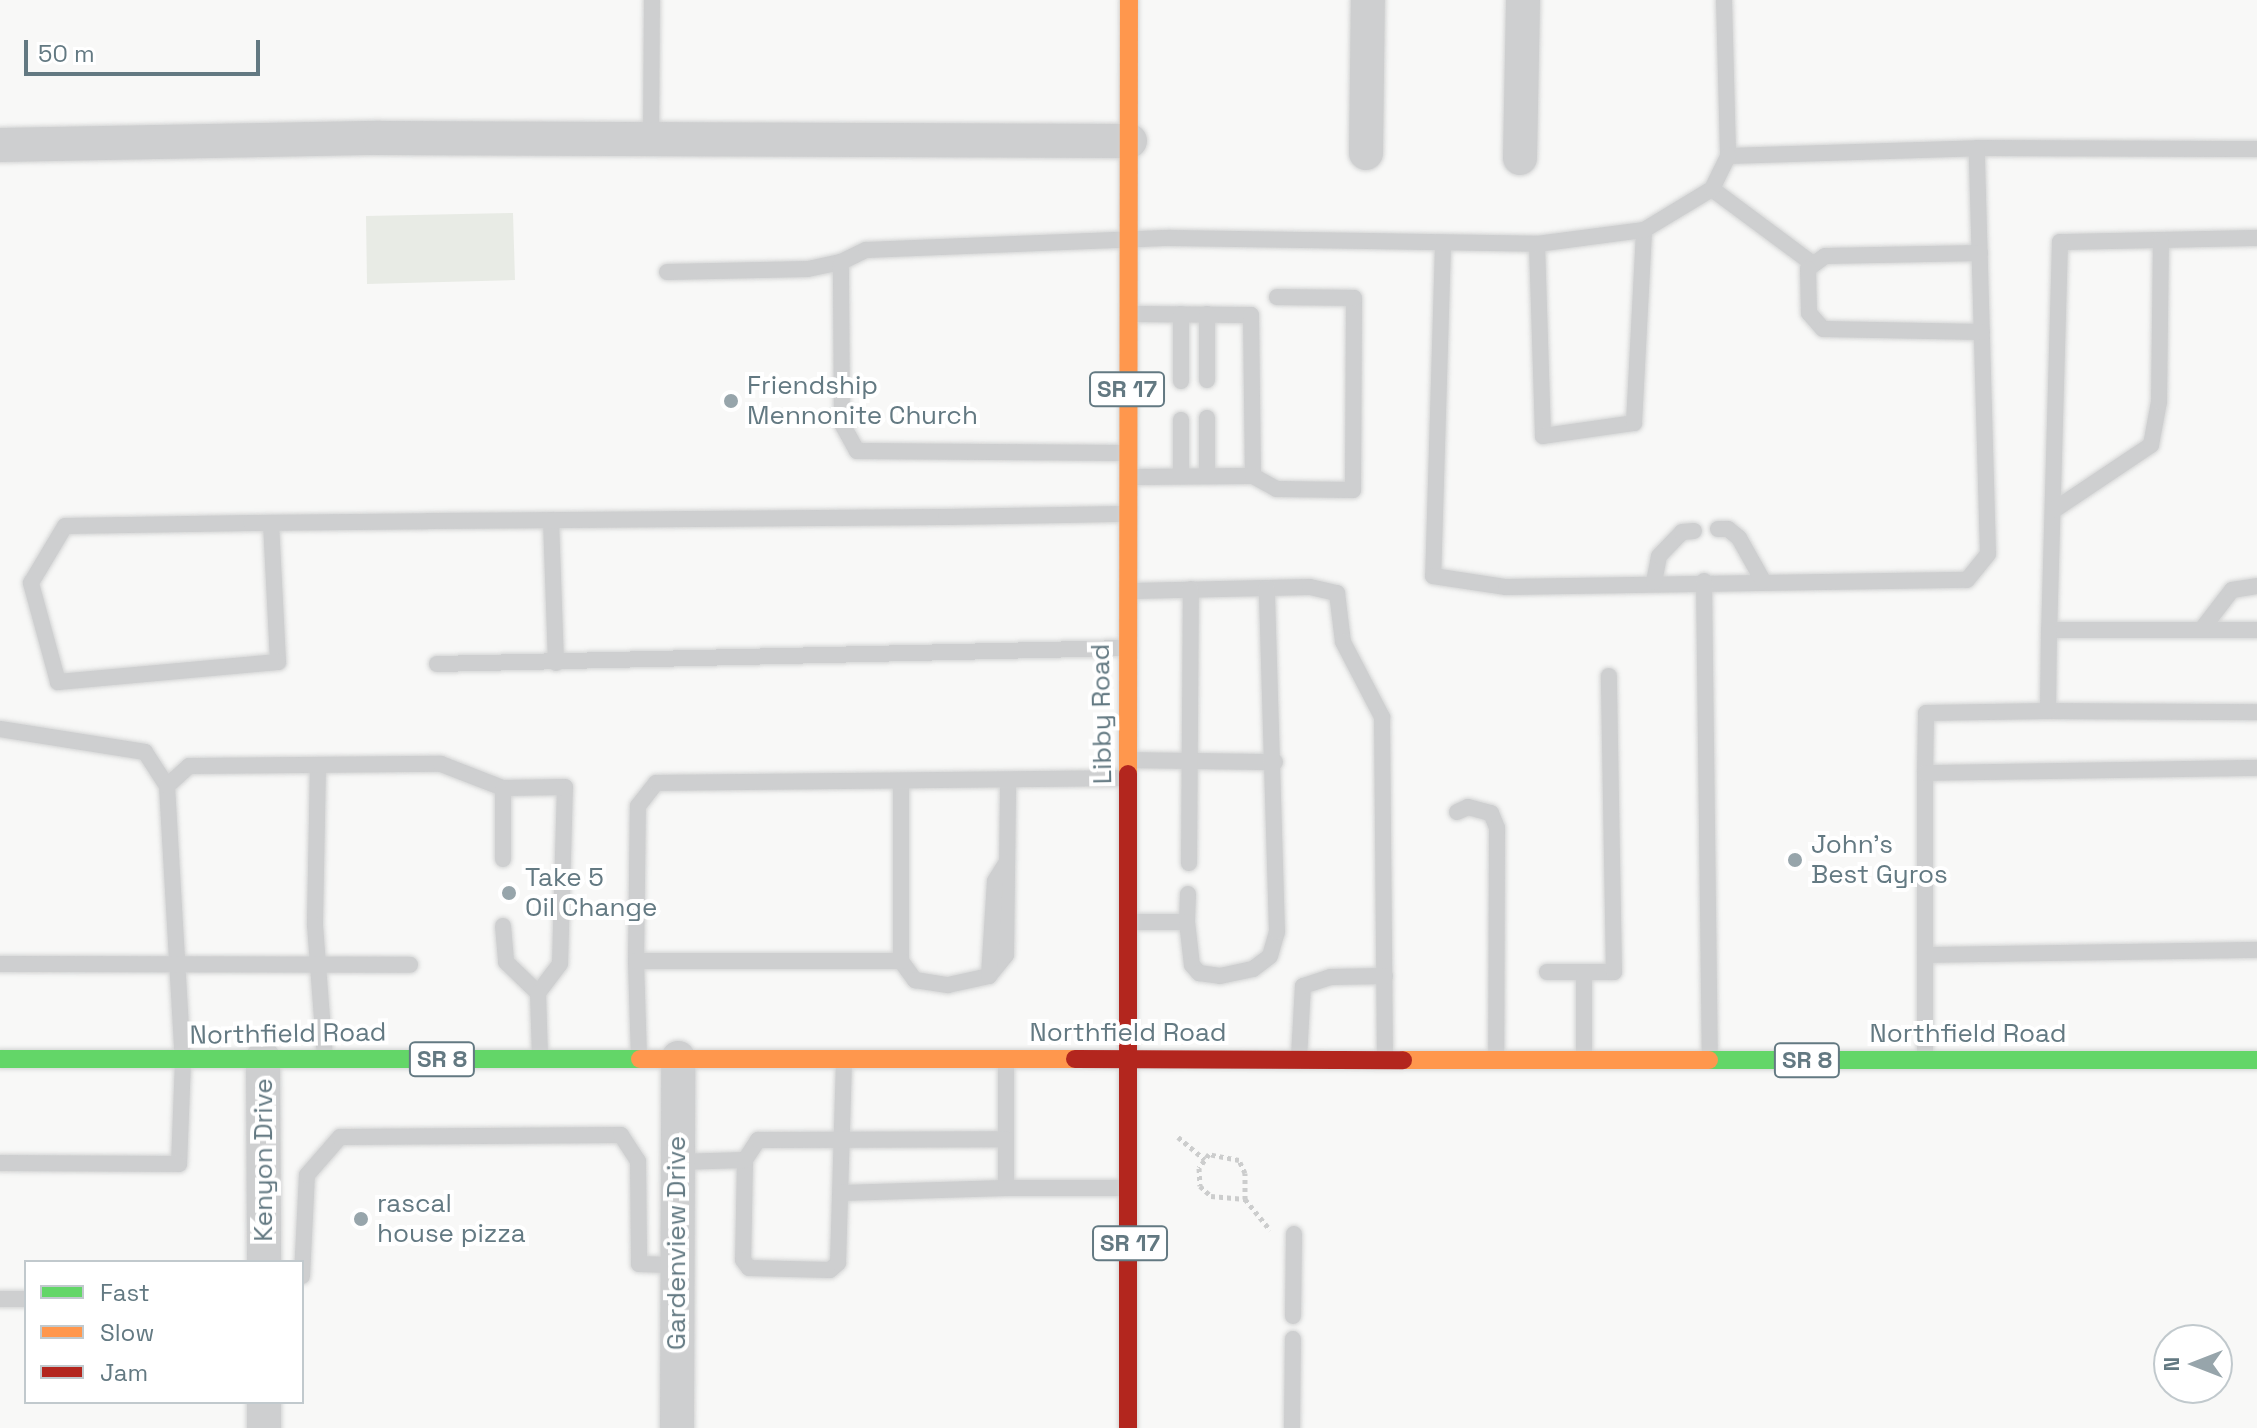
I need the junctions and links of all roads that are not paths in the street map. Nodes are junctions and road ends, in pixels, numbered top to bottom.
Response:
1 (652, 0) edge
2 (1129, 0) edge
3 (1368, 0) edge
4 (1523, 0) edge
5 (1724, 0) edge
6 (651, 139) junction
7 (1130, 141) junction
8 (0, 145) edge
9 (1977, 148) junction
10 (2257, 149) edge
11 (1366, 153) dead end
12 (1728, 156) junction
13 (1520, 158) dead end
14 (1712, 189) junction
15 (1644, 230) junction
16 (2257, 238) edge
17 (2161, 240) junction
18 (1129, 241) junction
19 (1537, 244) junction
20 (1443, 245) junction
21 (1980, 253) junction
22 (841, 262) junction
23 (1813, 264) junction
24 (667, 272) dead end
25 (1277, 297) dead end
26 (1128, 314) junction
27 (1181, 314) junction
28 (1207, 314) junction
29 (1982, 332) junction
30 (1207, 380) dead end
31 (1181, 381) dead end
32 (1207, 418) dead end
33 (1181, 420) dead end
34 (1127, 453) junction
35 (1181, 476) junction
36 (1207, 476) junction
37 (1253, 476) junction
38 (1126, 477) junction
39 (2054, 510) junction
40 (1127, 514) junction
41 (551, 520) junction
42 (271, 523) junction
43 (1718, 529) dead end
44 (1694, 531) dead end
45 (1704, 581) junction
46 (1763, 581) junction
47 (1654, 582) junction
48 (2257, 586) edge
49 (1267, 588) junction
50 (1191, 589) junction
51 (1127, 591) junction
52 (2202, 629) junction
53 (2049, 630) junction
54 (2257, 630) edge
55 (1128, 648) junction
56 (556, 663) junction
57 (437, 664) dead end
58 (1609, 676) dead end
59 (2048, 711) junction
60 (2257, 712) edge
61 (0, 729) edge
62 (1191, 760) junction
63 (1275, 762) junction
64 (318, 765) junction
65 (2257, 768) edge
66 (1129, 769) junction
67 (1925, 773) junction
68 (901, 783) junction
69 (1008, 783) junction
70 (167, 786) junction
71 (503, 788) junction
72 (1457, 812) dead end
73 (503, 859) dead end
74 (1189, 863) dead end
75 (1188, 894) dead end
76 (1129, 922) junction
77 (1187, 922) junction
78 (503, 926) dead end
79 (2257, 950) edge
80 (1925, 955) junction
81 (177, 961) junction
82 (636, 961) junction
83 (901, 961) junction
84 (321, 963) junction
85 (0, 964) edge
86 (410, 965) dead end
87 (1547, 972) dead end
88 (1584, 972) junction
89 (1385, 976) junction
90 (538, 993) junction
91 (263, 1058) junction
92 (325, 1058) junction
93 (639, 1058) junction
94 (678, 1058) junction
95 (845, 1058) junction
96 (1006, 1058) junction
97 (1132, 1058) junction
98 (1584, 1058) junction
99 (0, 1059) edge
100 (540, 1059) junction
101 (1299, 1059) junction
102 (1385, 1059) junction
103 (1710, 1059) junction
104 (1496, 1060) junction
105 (1925, 1060) junction
106 (2257, 1060) edge
107 (183, 1061) junction
108 (842, 1139) junction
109 (1006, 1139) junction
110 (745, 1160) junction
111 (677, 1162) junction
112 (0, 1163) edge
113 (1006, 1188) junction
114 (1131, 1188) junction
115 (841, 1193) junction
116 (1294, 1234) dead end
117 (264, 1260) edge
118 (303, 1260) edge
119 (677, 1265) junction
120 (0, 1299) edge
121 (24, 1299) edge
122 (1293, 1316) dead end
123 (1293, 1339) dead end
124 (264, 1404) edge
125 (264, 1428) edge
126 (677, 1428) edge
127 (1128, 1428) edge
128 (1292, 1428) edge

1 - 6 lane
2 - 7 main road, Libby Road / SR 17
3 - 11 street
4 - 13 street
5 - 12 lane
6 - 7 street
6 - 8 street
7 - 18 main road, Libby Road / SR 17
9 - 10 lane
9 - 12 lane
9 - 21 lane
12 - 14 lane
14 - 15 lane
14 - 23 lane
15 - 19 lane
15 - 19 lane
16 - 17 lane
17 - 39 lane
17 - 39 lane
18 - 20 lane
18 - 22 lane
18 - 26 main road, Libby Road / SR 17
19 - 20 lane
20 - 47 lane
21 - 23 lane
21 - 29 lane
22 - 24 lane
22 - 34 lane
23 - 29 lane
25 - 37 lane
26 - 27 lane
26 - 34 main road, Libby Road / SR 17
27 - 28 lane
27 - 31 lane
28 - 30 lane
28 - 37 lane
29 - 46 lane
32 - 36 lane
33 - 35 lane
34 - 38 main road, Libby Road / SR 17
35 - 36 lane
35 - 38 lane
36 - 37 lane
38 - 40 main road, Libby Road / SR 17
39 - 53 lane
40 - 41 lane
40 - 51 main road, Libby Road / SR 17
41 - 42 lane
41 - 56 lane
42 - 42 lane
43 - 46 lane
44 - 47 lane
45 - 46 lane
45 - 47 lane
45 - 103 lane
48 - 52 lane
49 - 50 lane
49 - 63 lane
49 - 89 lane
50 - 51 lane
50 - 62 lane
51 - 55 main road, Libby Road / SR 17
52 - 53 lane
52 - 54 lane
53 - 59 lane
55 - 56 lane
55 - 66 main road, Libby Road / SR 17
56 - 57 lane
58 - 88 lane
59 - 60 lane
59 - 67 lane
61 - 70 lane
62 - 63 lane
62 - 66 lane
62 - 74 lane
63 - 77 lane
64 - 70 lane
64 - 71 lane
64 - 84 lane
65 - 67 lane
66 - 69 lane
66 - 76 main road, Libby Road / SR 17
67 - 80 lane
68 - 69 lane
68 - 82 lane
68 - 83 lane
69 - 83 lane
70 - 81 lane
71 - 73 lane
71 - 90 lane
72 - 104 lane
75 - 77 lane
76 - 77 lane
76 - 97 main road, Libby Road / SR 17
78 - 90 lane
79 - 80 lane
80 - 105 lane
81 - 84 lane
81 - 85 lane
81 - 107 lane
82 - 83 lane
82 - 93 lane
84 - 86 lane
84 - 92 lane
87 - 88 lane
88 - 98 lane
89 - 101 lane
89 - 102 lane
90 - 100 lane
91 - 92 main road, Northfield Road / SR 8
91 - 107 main road, Northfield Road / SR 8
91 - 117 street, Kenyon Drive
92 - 100 main road, Northfield Road / SR 8
93 - 94 main road, Northfield Road / SR 8
93 - 100 main road, Northfield Road / SR 8
94 - 95 main road, Northfield Road / SR 8
94 - 111 street, Gardenview Drive
95 - 96 main road, Northfield Road / SR 8
95 - 108 lane
96 - 97 main road, Northfield Road / SR 8
96 - 109 lane
97 - 101 main road, Northfield Road / SR 8
97 - 114 main road, Libby Road / SR 17
98 - 103 main road, Northfield Road / SR 8
98 - 104 main road, Northfield Road / SR 8
99 - 107 main road, Northfield Road / SR 8
101 - 102 main road, Northfield Road / SR 8
102 - 104 main road, Northfield Road / SR 8
103 - 105 main road, Northfield Road / SR 8
105 - 106 main road, Northfield Road / SR 8
107 - 112 lane
108 - 109 lane
108 - 110 lane
108 - 115 lane
109 - 113 lane
110 - 111 lane
110 - 115 lane
111 - 119 street, Gardenview Drive
113 - 114 lane
113 - 115 lane
114 - 127 main road, Libby Road / SR 17
116 - 122 lane
118 - 119 lane
119 - 126 street, Gardenview Drive
120 - 121 lane
123 - 128 lane
124 - 125 street

